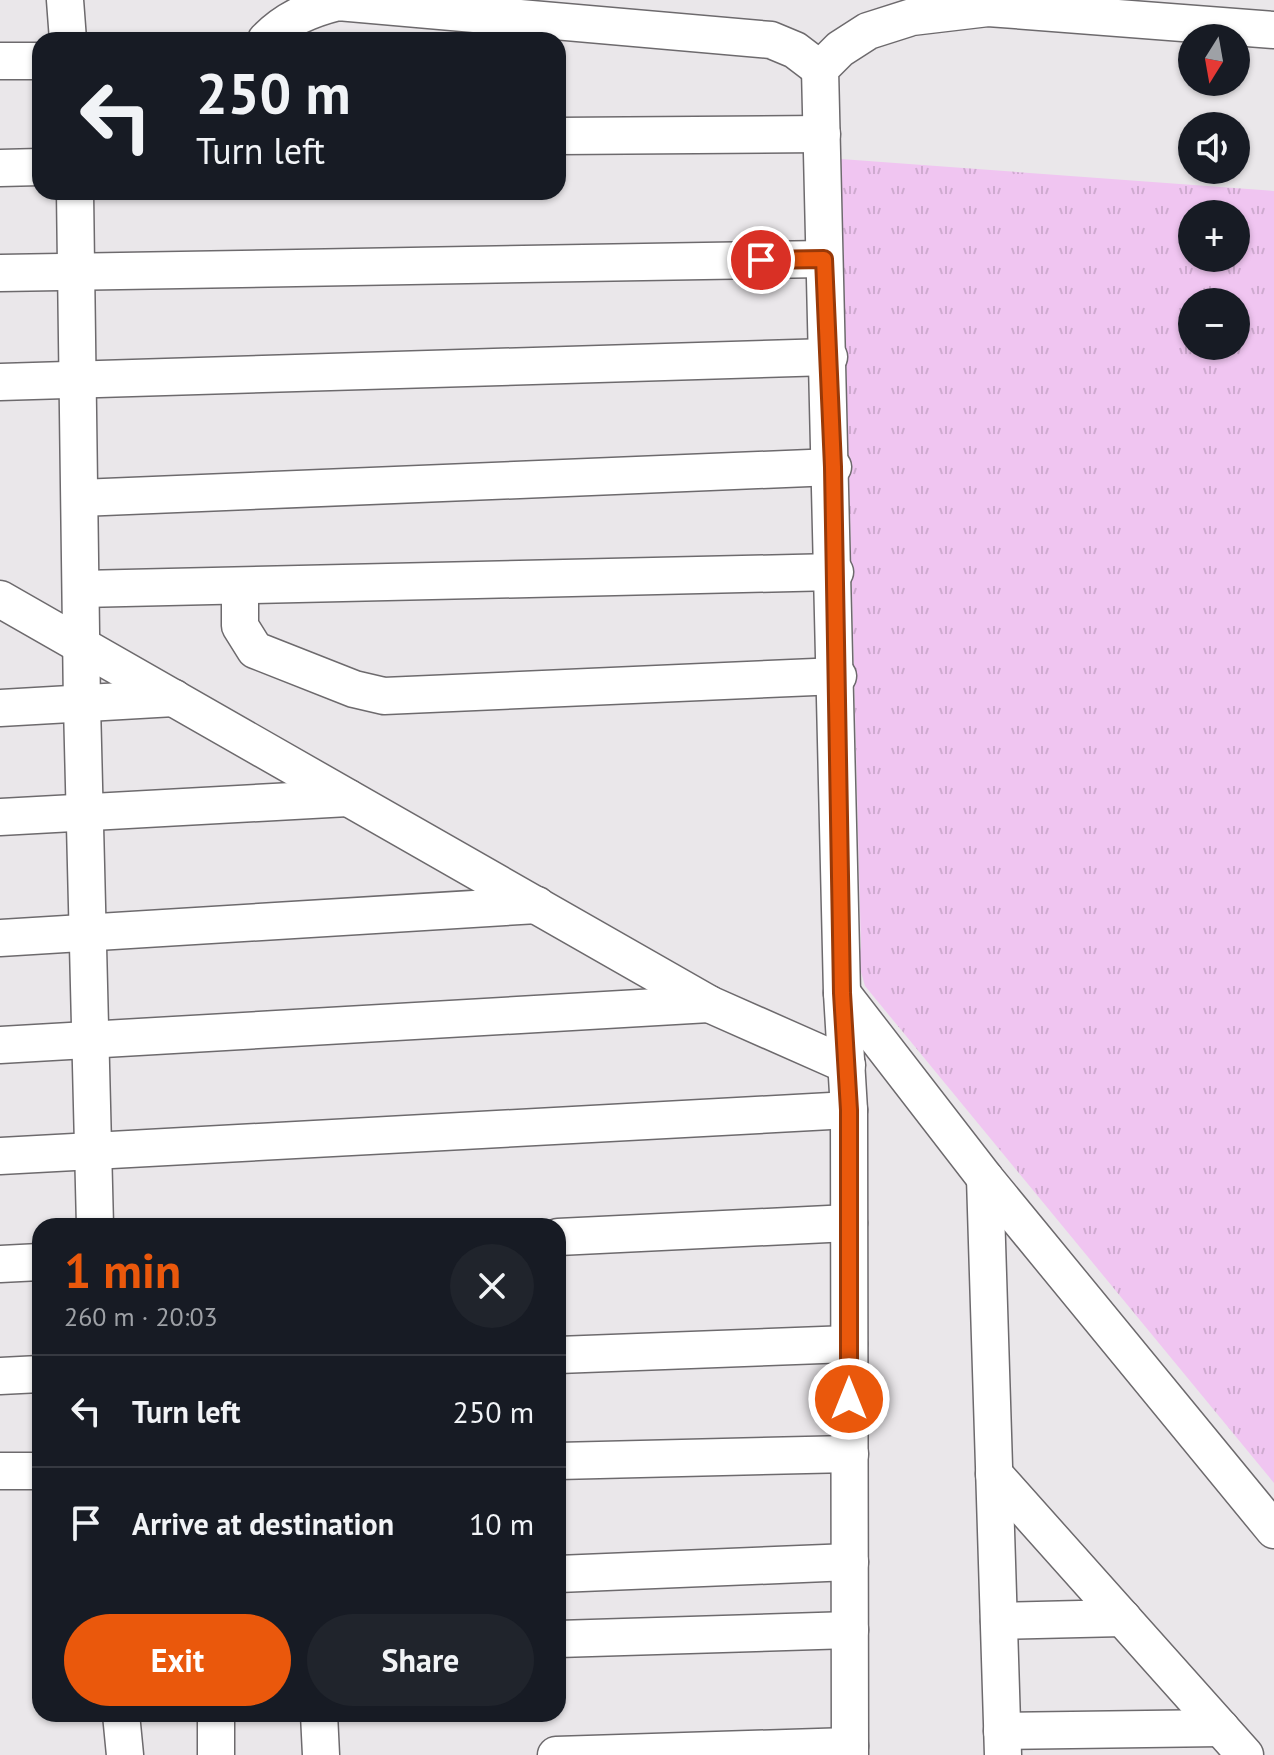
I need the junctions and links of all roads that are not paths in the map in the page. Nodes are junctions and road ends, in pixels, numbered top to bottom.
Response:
1 (65, 0) edge
2 (1274, 30) edge
3 (67, 32) edge
4 (273, 32) edge
5 (0, 61) edge
6 (32, 61) edge
7 (820, 69) junction
8 (822, 134) junction
9 (566, 136) edge
10 (32, 167) edge
11 (0, 168) edge
12 (75, 200) edge
13 (824, 259) junction
14 (76, 272) junction
15 (0, 273) edge
16 (829, 357) junction
17 (78, 380) junction
18 (0, 382) edge
19 (833, 467) junction
20 (80, 498) junction
21 (835, 572) junction
22 (240, 586) junction
23 (81, 589) junction
24 (0, 599) edge
25 (82, 643) junction
26 (838, 676) junction
27 (174, 698) junction
28 (82, 705) junction
29 (0, 708) edge
30 (348, 798) junction
31 (85, 813) junction
32 (0, 817) edge
33 (537, 905) junction
34 (88, 934) junction
35 (0, 938) edge
36 (842, 993) junction
37 (709, 1004) junction
38 (90, 1040) junction
39 (0, 1045) edge
40 (847, 1065) junction
41 (849, 1110) junction
42 (93, 1152) junction
43 (0, 1156) edge
44 (985, 1178) junction
45 (95, 1218) edge
46 (849, 1223) junction
47 (566, 1237) edge
48 (32, 1262) edge
49 (0, 1264) edge
50 (849, 1344) junction
51 (566, 1355) edge
52 (32, 1374) edge
53 (0, 1376) edge
54 (850, 1454) junction
55 (566, 1461) edge
56 (0, 1471) edge
57 (32, 1471) edge
58 (994, 1474) junction
59 (1274, 1530) edge
60 (850, 1562) junction
61 (566, 1574) edge
62 (1123, 1618) junction
63 (999, 1621) junction
64 (850, 1630) junction
65 (566, 1639) edge
66 (122, 1722) edge
67 (216, 1722) edge
68 (319, 1722) edge
69 (1221, 1728) junction
70 (1003, 1743) edge
71 (850, 1751) edge
72 (125, 1755) edge
73 (216, 1755) edge
74 (321, 1755) edge
75 (556, 1755) edge
76 (1245, 1755) edge

1 - 3 street
2 - 7 street
4 - 7 street
5 - 6 street
7 - 8 street
8 - 9 street
8 - 13 street
10 - 11 street
12 - 14 street
13 - 14 street
13 - 16 street
14 - 15 street
14 - 17 street
16 - 17 street
16 - 19 street
17 - 18 street
17 - 20 street
19 - 20 street
19 - 21 street
20 - 23 street
21 - 22 street
21 - 26 street
22 - 23 street
22 - 26 street
23 - 25 street
24 - 25 street
25 - 27 street
25 - 28 street
26 - 36 street
27 - 28 street
27 - 30 street
28 - 29 street
28 - 31 street
30 - 31 street
30 - 33 street
31 - 32 street
31 - 34 street
33 - 34 street
33 - 37 street
34 - 35 street
34 - 38 street
36 - 40 street
36 - 44 street
37 - 38 street
37 - 40 street
38 - 39 street
38 - 42 street
40 - 41 street
41 - 42 street
41 - 46 street
42 - 43 street
42 - 45 street
44 - 58 street
44 - 59 street
46 - 47 street
46 - 50 street
48 - 49 street
50 - 51 street
50 - 54 street
52 - 53 street
54 - 55 street
54 - 60 street
56 - 57 street
58 - 62 street
58 - 63 street
60 - 61 street
60 - 64 street
62 - 63 street
62 - 69 street
63 - 70 street
64 - 65 street
64 - 71 street
66 - 72 street
67 - 73 street
68 - 74 street
69 - 70 street
69 - 76 street
71 - 75 street

